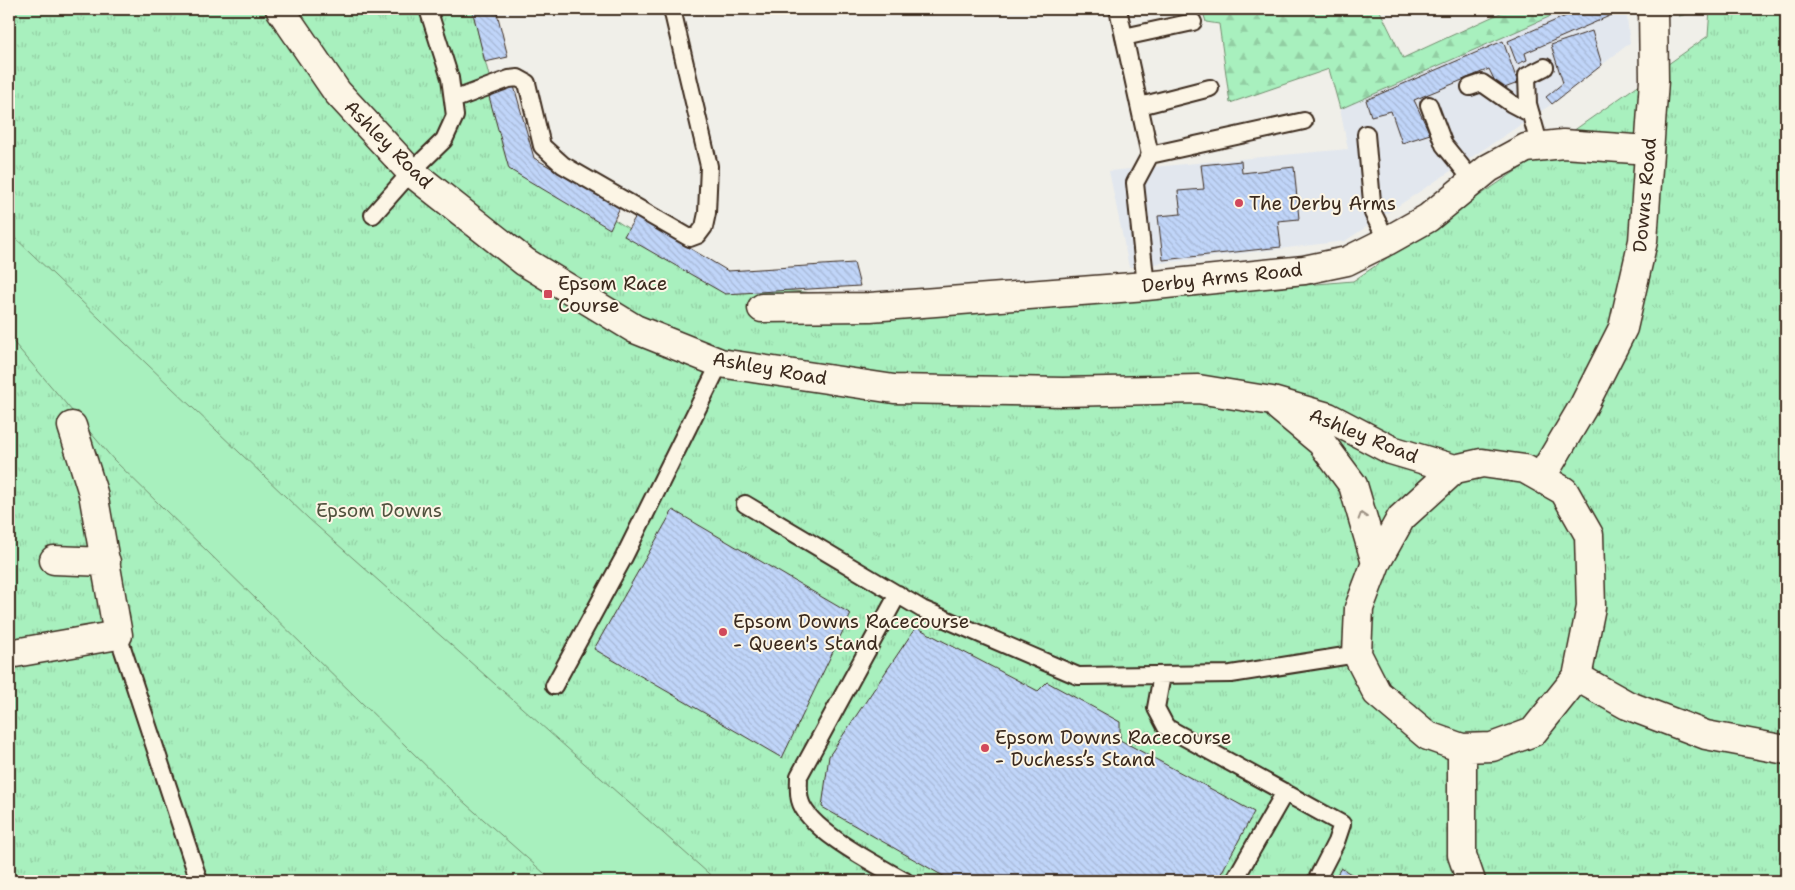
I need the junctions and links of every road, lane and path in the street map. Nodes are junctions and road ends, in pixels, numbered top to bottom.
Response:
1 (280, 9) edge
2 (428, 9) edge
3 (672, 9) edge
4 (1118, 9) edge
5 (1653, 9) edge
6 (1193, 22) dead end
7 (1124, 37) junction
8 (1545, 67) dead end
9 (1470, 87) dead end
10 (1210, 88) dead end
11 (453, 100) junction
12 (1140, 106) junction
13 (1429, 106) dead end
14 (1531, 114) junction
15 (1304, 121) dead end
16 (1366, 134) dead end
17 (1540, 147) junction
18 (1648, 150) junction
19 (1150, 155) junction
20 (411, 172) junction
21 (1473, 182) junction
22 (373, 214) dead end
23 (1387, 241) junction
24 (1146, 286) junction
25 (762, 308) dead end
26 (720, 363) junction
27 (1272, 401) junction
28 (72, 426) dead end
29 (1455, 469) junction
30 (1541, 478) junction
31 (745, 504) dead end
32 (54, 560) dead end
33 (106, 562) junction
34 (1376, 563) junction
35 (898, 594) junction
36 (118, 635) junction
37 (9, 654) edge
38 (1357, 654) junction
39 (1162, 675) junction
40 (1577, 677) junction
41 (554, 686) dead end
42 (1462, 748) junction
43 (1786, 750) edge
44 (1285, 792) junction
45 (199, 881) edge
46 (906, 881) edge
47 (1234, 881) edge
48 (1316, 881) edge
49 (1471, 881) edge

1 - 20 main road, Ashley Road
2 - 11 lane
3 - 11 lane
4 - 7 lane
5 - 18 main road, Downs Road
6 - 7 lane
7 - 12 lane
8 - 14 lane
9 - 14 lane
10 - 12 lane
11 - 20 lane
12 - 19 lane
13 - 21 lane
14 - 17 lane
15 - 19 lane
16 - 23 lane
17 - 18 main road, Derby Arms Road
17 - 21 main road, Derby Arms Road
18 - 30 main road, Downs Road
19 - 24 lane
20 - 22 lane
20 - 26 main road, Ashley Road
21 - 23 main road, Derby Arms Road
23 - 24 main road, Derby Arms Road
24 - 25 main road, Derby Arms Road
26 - 27 main road, Ashley Road
26 - 41 lane
27 - 29 main road, Ashley Road
34 -> 27 main road, Ashley Road
28 - 33 main road
29 - 30 main road
29 - 34 main road
30 - 40 main road
31 - 35 lane
32 - 33 main road
33 - 36 main road
34 - 38 main road
35 - 39 lane
35 - 46 lane
36 - 37 main road
36 - 45 lane
38 - 39 lane
38 - 42 main road
39 - 44 lane
40 - 42 main road
40 - 43 main road
42 - 49 main road
44 - 47 lane
44 - 48 lane

